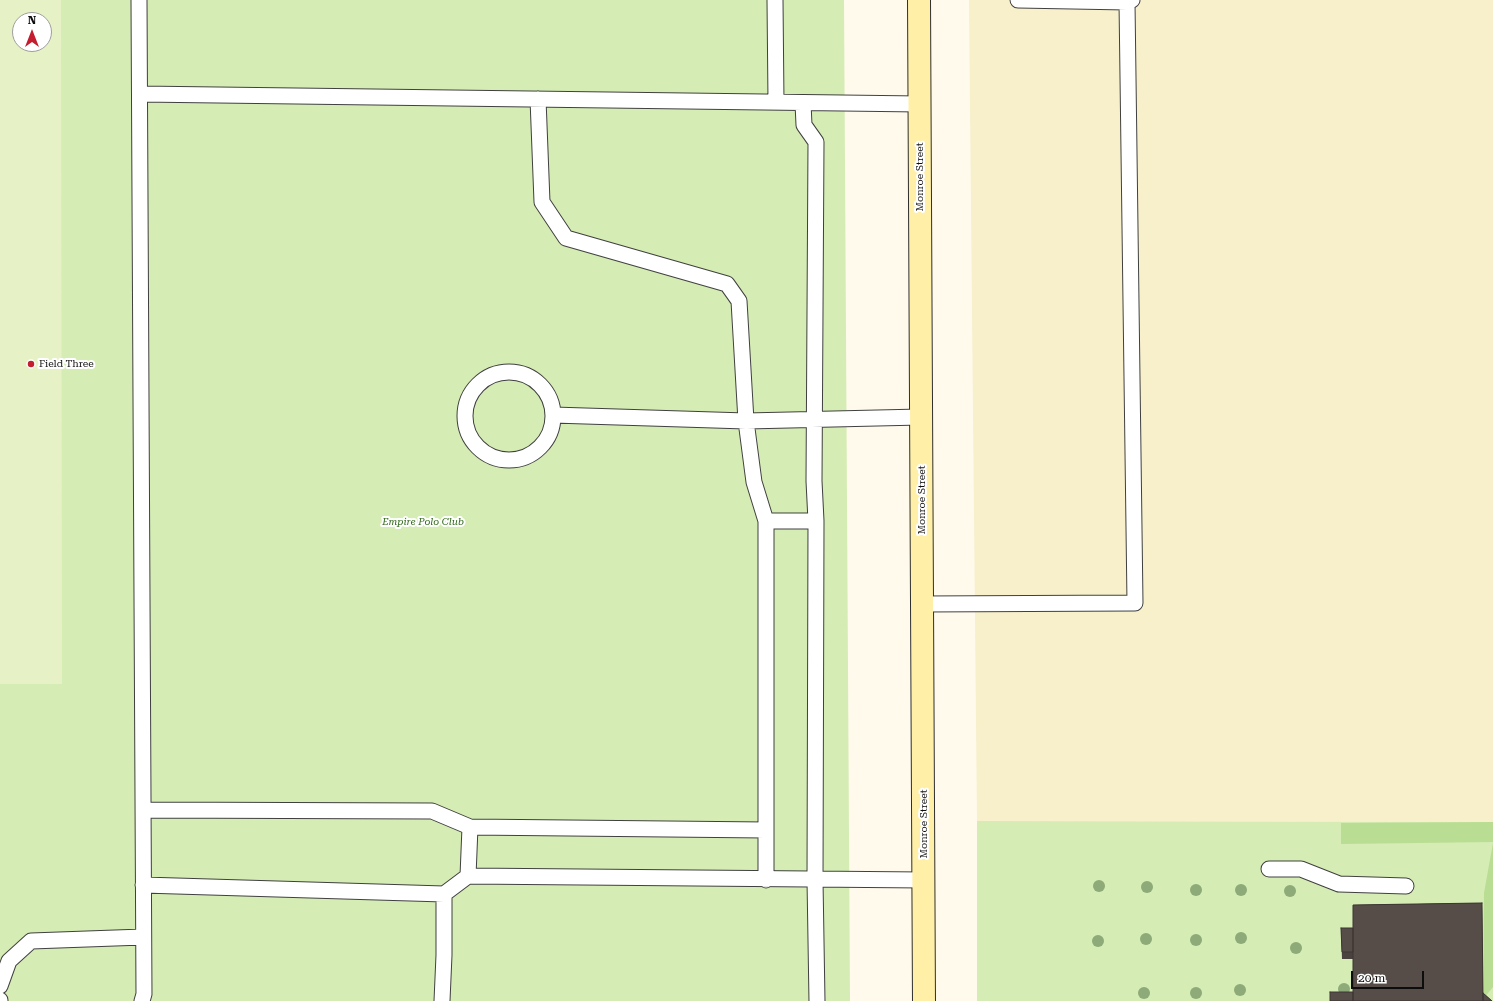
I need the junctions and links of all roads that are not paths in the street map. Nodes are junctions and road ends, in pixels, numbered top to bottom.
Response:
1 (139, 0) edge
2 (775, 0) edge
3 (919, 0) edge
4 (1018, 0) edge
5 (1128, 1) edge
6 (140, 94) junction
7 (538, 99) junction
8 (776, 102) junction
9 (803, 103) junction
10 (920, 104) junction
11 (553, 415) junction
12 (922, 417) junction
13 (814, 419) junction
14 (746, 421) junction
15 (766, 521) junction
16 (816, 521) junction
17 (922, 604) junction
18 (143, 810) junction
19 (470, 827) junction
20 (766, 830) junction
21 (1270, 869) dead end
22 (468, 876) junction
23 (766, 880) junction
24 (815, 880) junction
25 (924, 880) junction
26 (143, 885) junction
27 (1406, 886) dead end
28 (444, 894) junction
29 (143, 937) junction
30 (0, 986) edge
31 (142, 1001) edge
32 (442, 1001) edge
33 (817, 1001) edge
34 (924, 1001) edge

1 - 6 lane
2 - 8 lane
3 - 10 main road, Monroe Street
4 - 5 lane
5 - 17 lane
6 - 7 lane
6 - 18 lane
7 - 8 lane
7 - 14 lane
8 - 9 lane
9 - 10 lane
9 - 13 lane
10 - 12 main road, Monroe Street
11 - 11 lane
11 - 14 lane
12 - 13 lane
12 - 17 main road, Monroe Street
13 - 14 lane
13 - 16 lane
14 - 15 lane
15 - 16 lane
15 - 20 lane
16 - 24 lane
17 - 25 main road, Monroe Street
18 - 19 lane
18 - 26 lane
19 - 20 lane
19 - 22 lane
20 - 23 lane
21 - 27 lane
22 - 23 lane
22 - 28 lane
23 - 24 lane
24 - 25 lane
24 - 33 lane
25 - 34 main road, Monroe Street
26 - 28 lane
26 - 29 lane
28 - 32 lane
29 - 30 lane
29 - 31 lane

